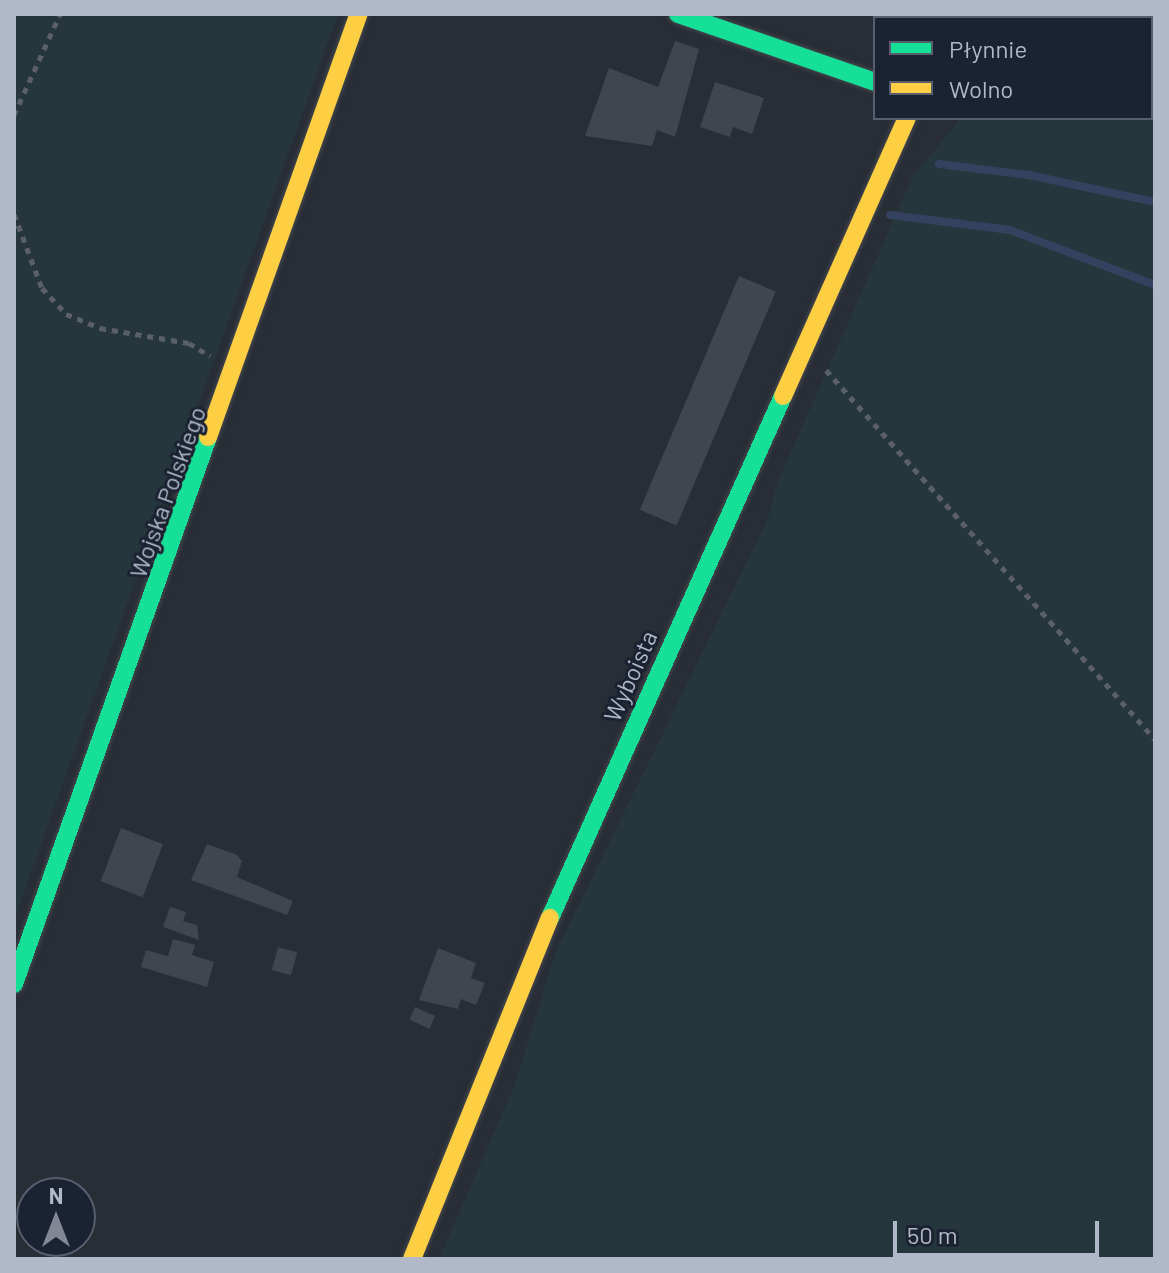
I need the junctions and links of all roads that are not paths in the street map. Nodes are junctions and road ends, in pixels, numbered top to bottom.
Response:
1 (359, 14) edge
2 (678, 14) edge
3 (873, 81) edge
4 (906, 120) edge
5 (14, 984) edge
6 (412, 1259) edge

1 - 5 street, Wojska Polskiego
2 - 3 street
4 - 6 street, Wyboista

